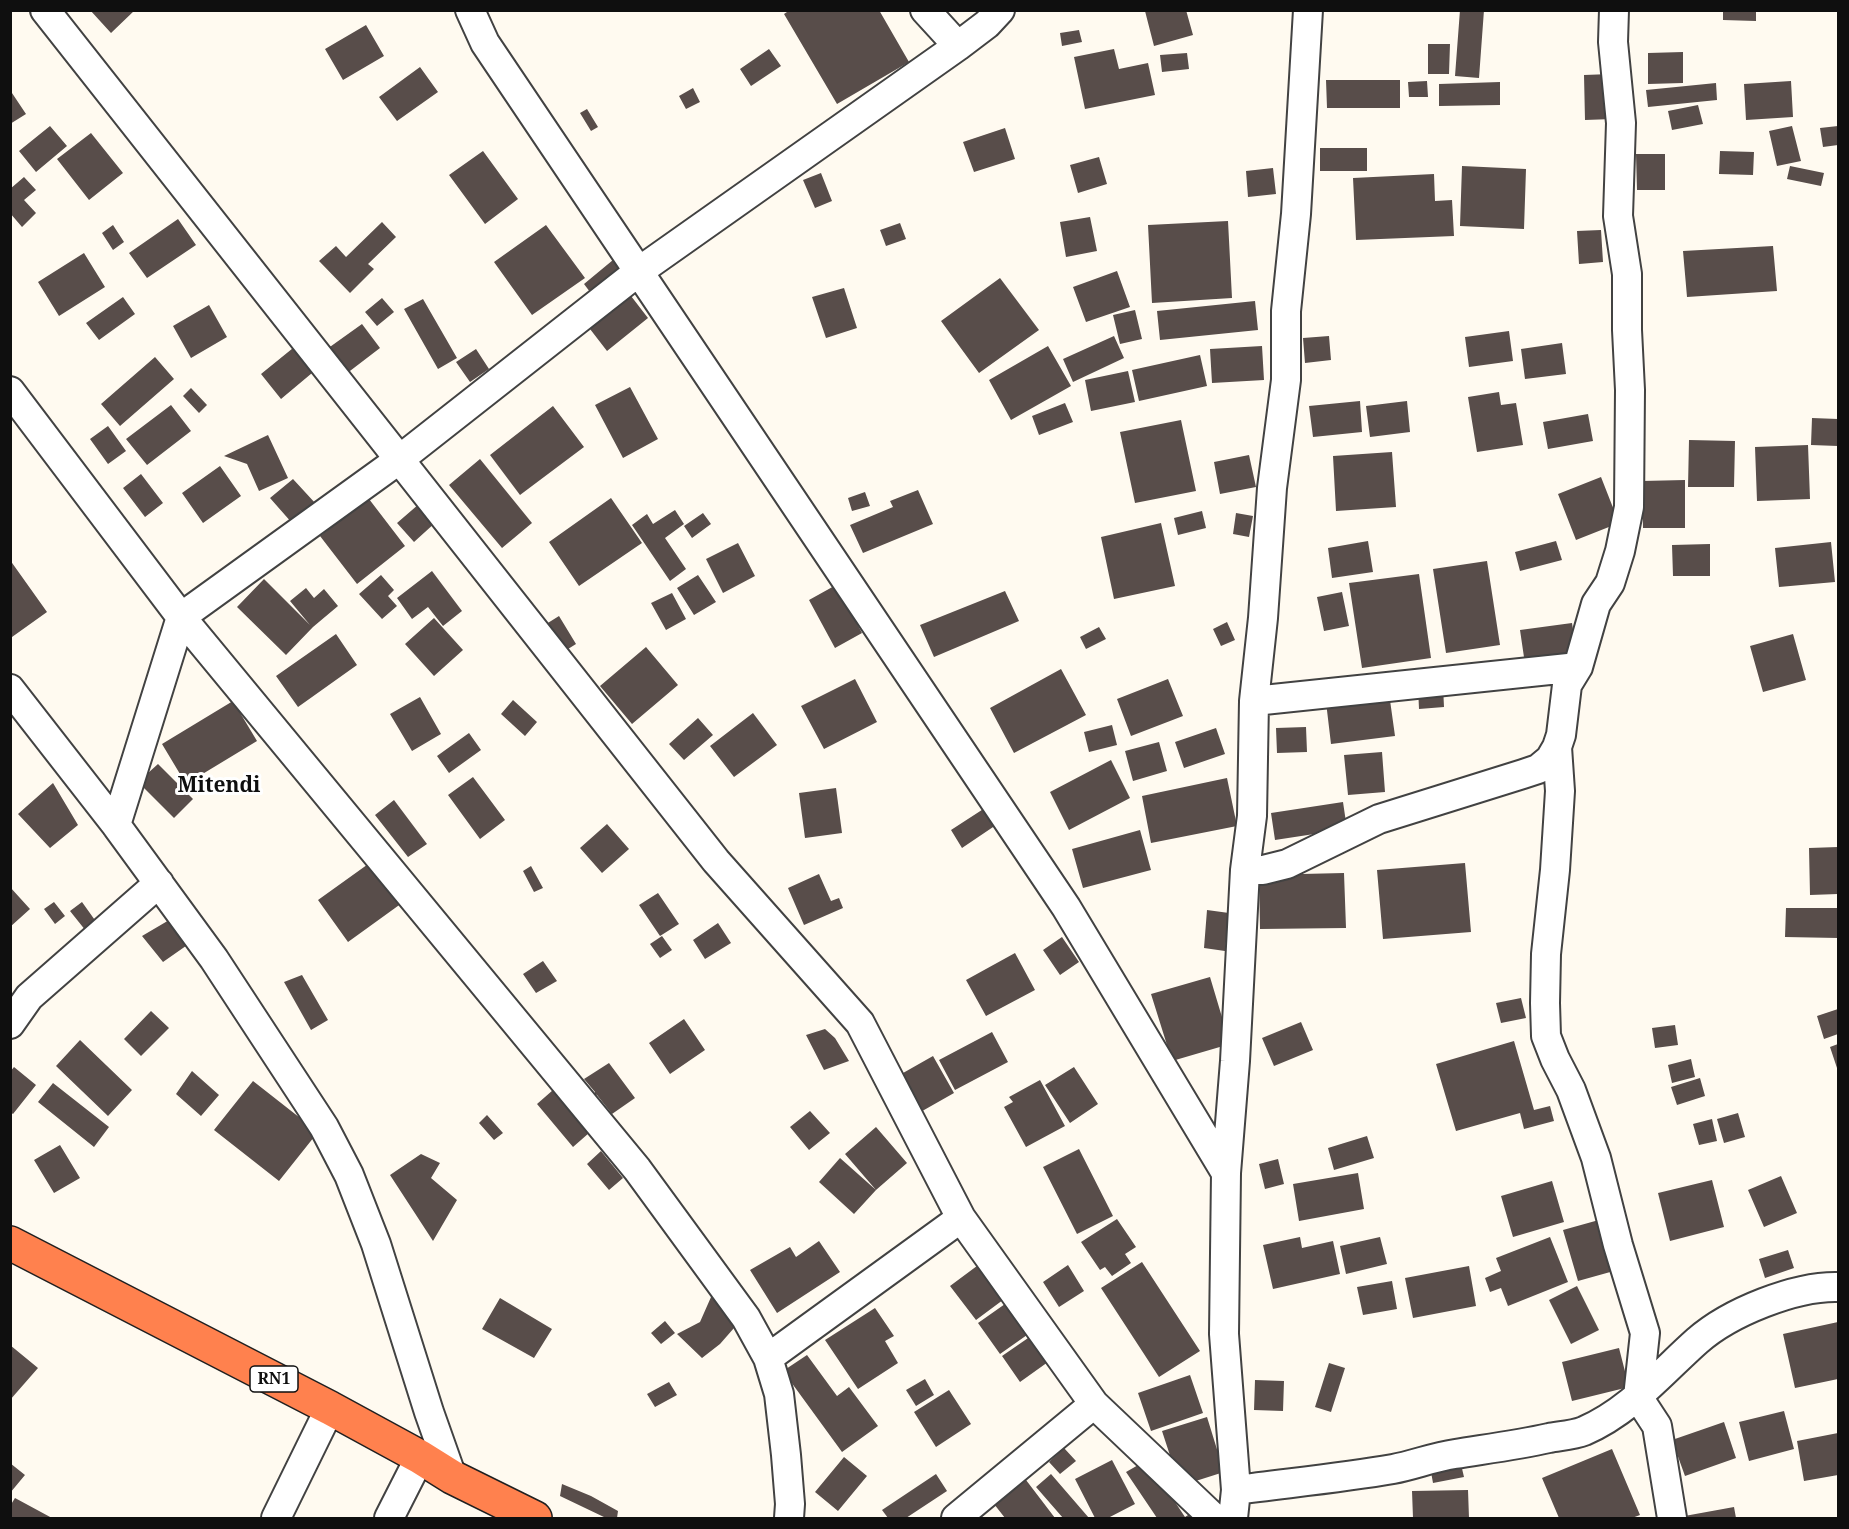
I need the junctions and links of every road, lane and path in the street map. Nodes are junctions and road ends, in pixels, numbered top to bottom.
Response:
1 (45, 10) edge
2 (470, 10) edge
3 (925, 10) edge
4 (1000, 10) edge
5 (1308, 10) edge
6 (1614, 10) edge
7 (958, 46) junction
8 (638, 272) junction
9 (10, 391) edge
10 (400, 459) junction
11 (181, 616) junction
12 (1578, 667) junction
13 (10, 689) edge
14 (1254, 701) junction
15 (1557, 747) junction
16 (116, 825) junction
17 (1245, 870) junction
18 (159, 883) junction
19 (10, 1024) edge
20 (1226, 1173) junction
21 (961, 1218) junction
22 (10, 1243) edge
23 (1839, 1287) edge
24 (768, 1358) junction
25 (1638, 1397) junction
26 (1094, 1404) junction
27 (330, 1408) junction
28 (420, 1457) junction
29 (452, 1477) junction
30 (1236, 1490) junction
31 (276, 1518) edge
32 (389, 1518) edge
33 (535, 1518) edge
34 (789, 1518) edge
35 (956, 1518) edge
36 (1214, 1518) edge
37 (1233, 1518) edge
38 (1672, 1518) edge

1 - 10 street
2 - 8 street
3 - 7 street
4 - 7 street
5 - 14 street
6 - 12 street
7 - 8 street
8 - 10 street
8 - 20 street
9 - 11 street
10 - 11 street
10 - 21 street
11 - 16 street
11 - 24 street
12 - 14 street
12 - 15 street
13 - 16 street
14 - 17 street
15 - 17 street
15 - 25 street
16 - 18 street
17 - 20 street
18 - 19 street
18 - 29 street
20 - 30 street
21 - 24 street
21 - 26 street
22 - 27 highway, RN1
23 - 25 street
24 - 34 street
25 - 30 street
25 - 38 street
26 - 35 street
26 - 36 street
27 - 28 highway, RN1
27 - 31 street
28 - 29 highway, RN1
28 - 32 street
29 - 33 highway, RN1
30 - 37 street

